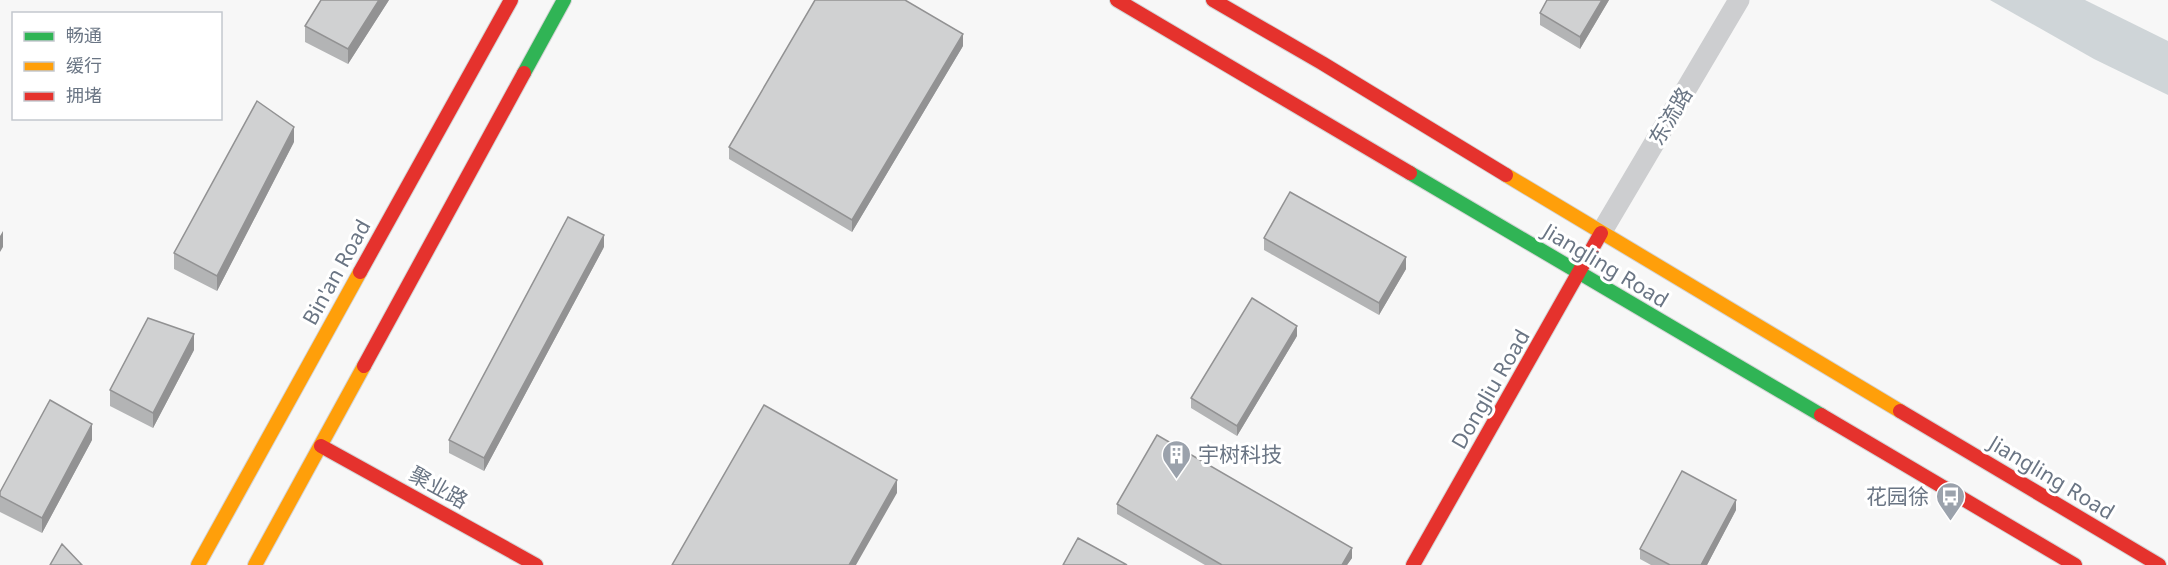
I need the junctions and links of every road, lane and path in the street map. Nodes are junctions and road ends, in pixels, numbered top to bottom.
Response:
1 (511, 0) edge
2 (564, 0) edge
3 (1117, 0) edge
4 (1213, 0) edge
5 (1738, 0) edge
6 (1601, 233) junction
7 (1580, 273) junction
8 (321, 446) junction
9 (198, 565) edge
10 (255, 565) edge
11 (536, 565) edge
12 (1413, 565) edge
13 (2075, 565) edge
14 (2159, 565) edge

1 - 9 main road, Bin'an Road
2 - 8 main road
3 - 7 main road, Jiangling Road
4 - 6 main road, Jiangling Road
5 - 6 street, 东流路
6 - 7 main road, Dongliu Road
6 - 14 main road, Jiangling Road
7 - 12 main road, Dongliu Road
7 - 13 main road, Jiangling Road
8 - 10 main road
8 - 11 main road, 聚业路

